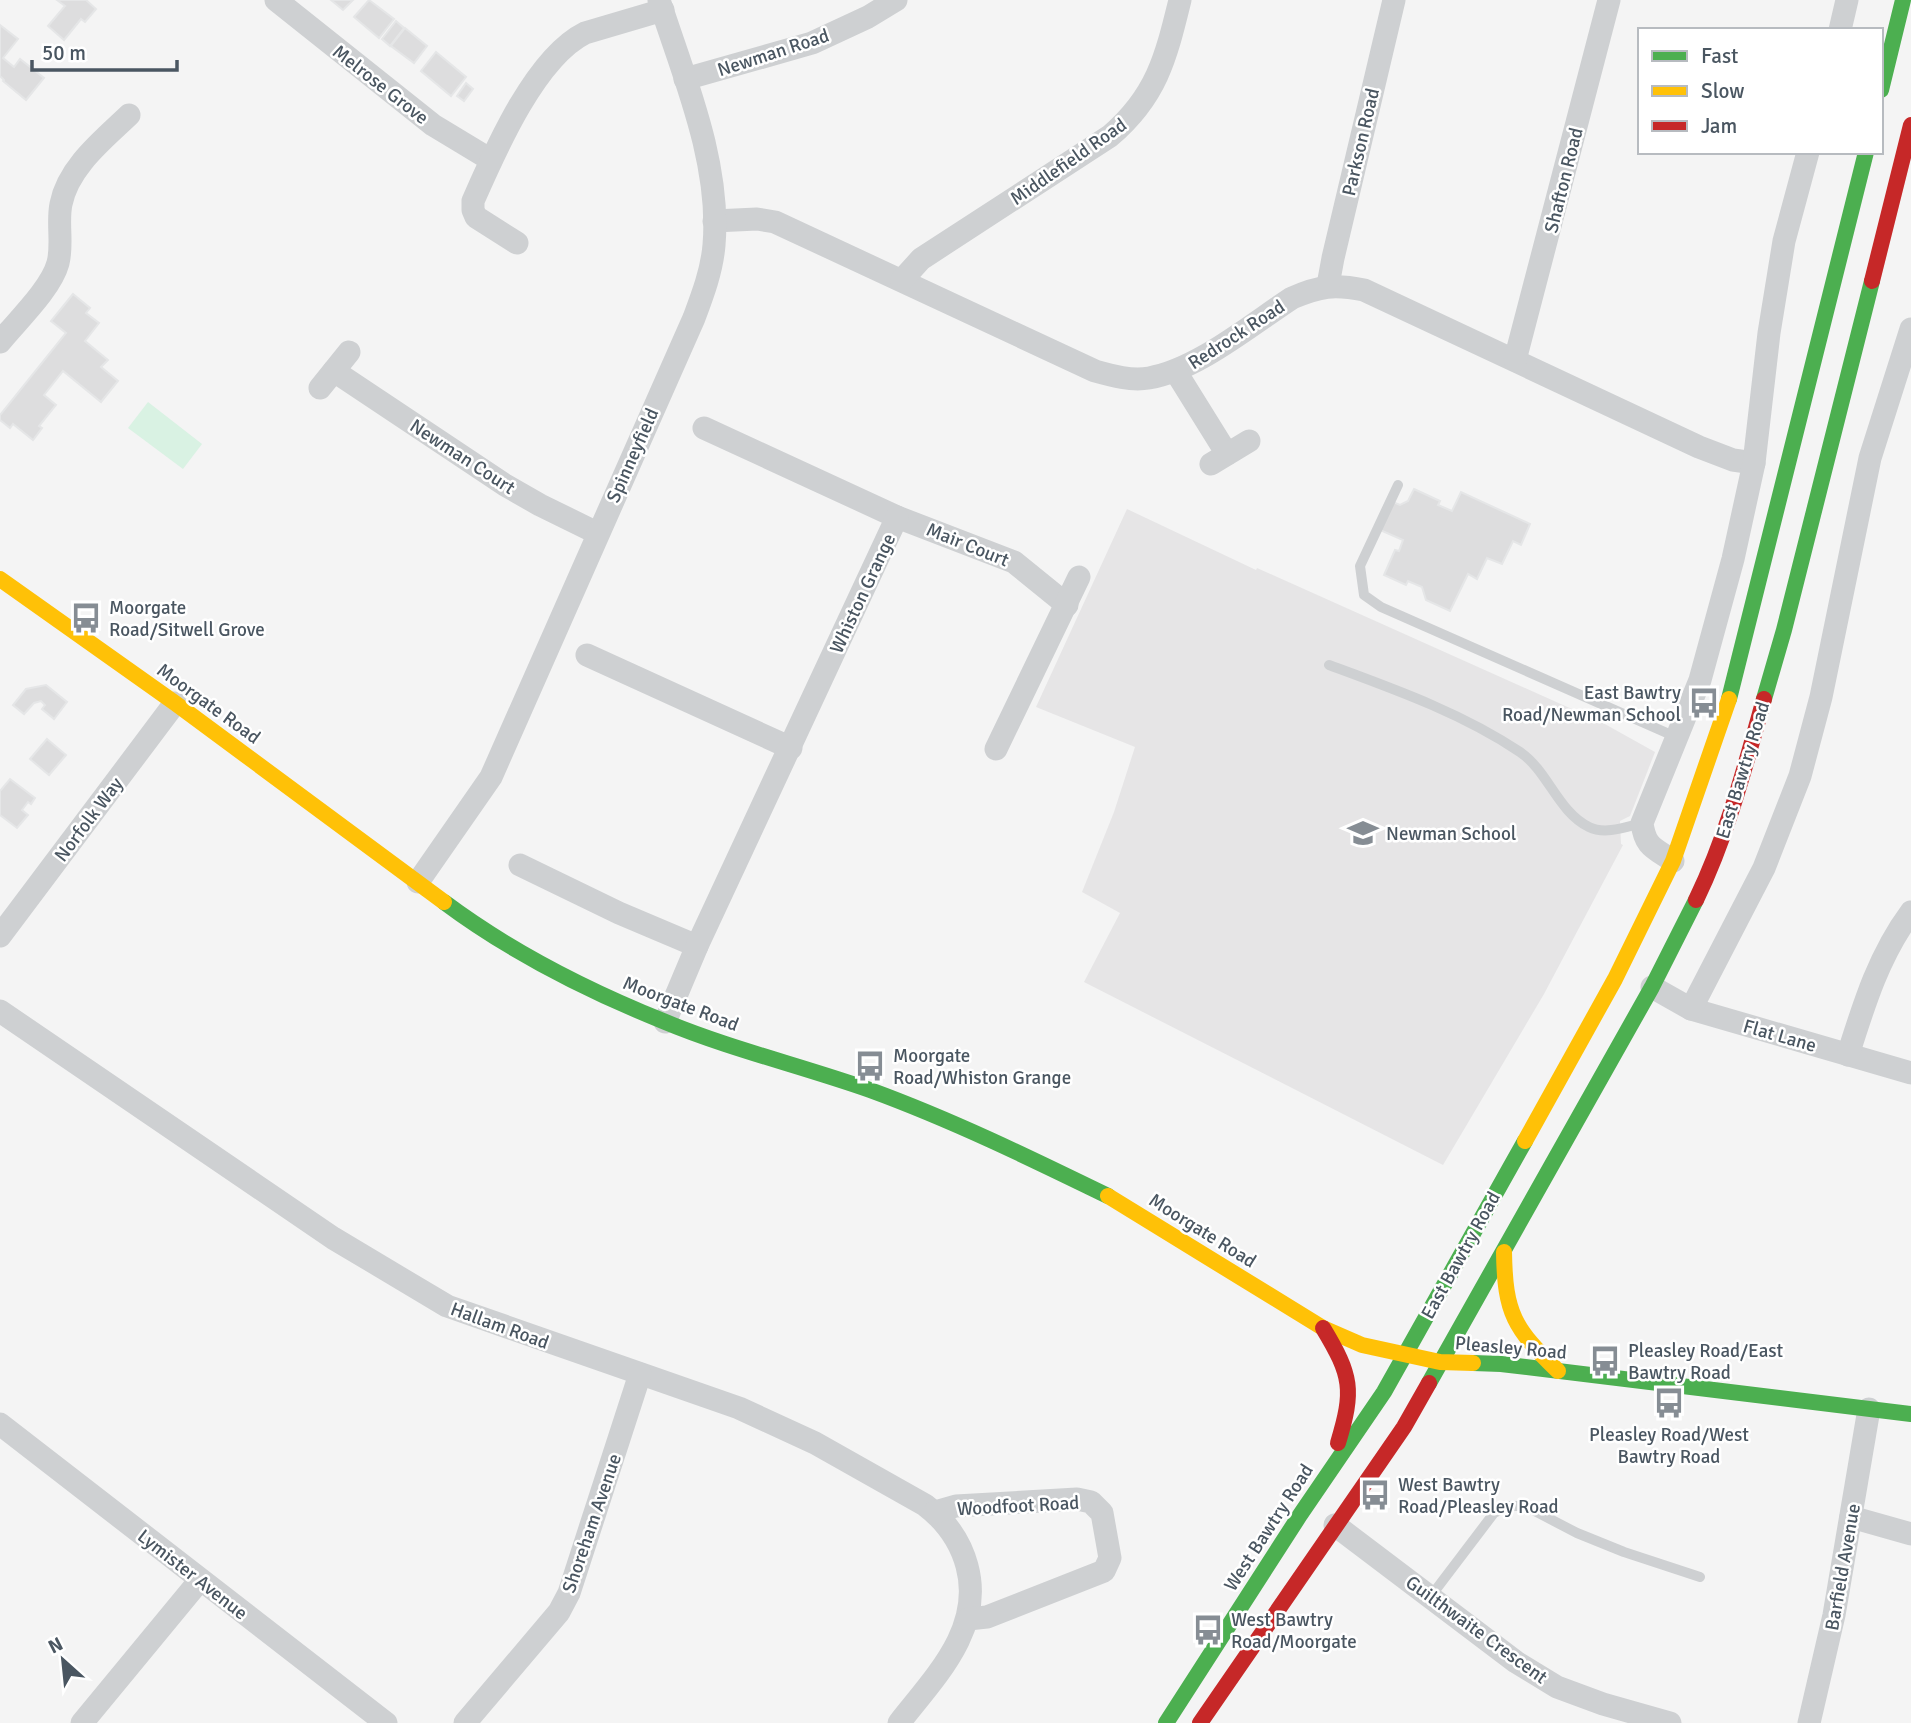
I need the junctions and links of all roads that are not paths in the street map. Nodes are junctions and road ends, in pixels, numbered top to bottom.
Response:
1 (276, 0) edge
2 (896, 0) edge
3 (1180, 0) edge
4 (1394, 0) edge
5 (1609, 0) edge
6 (1847, 0) edge
7 (1903, 0) edge
8 (661, 5) edge
9 (1911, 21) edge
10 (1840, 28) edge
11 (685, 79) junction
12 (1883, 82) edge
13 (1883, 96) edge
14 (130, 115) dead end
15 (1911, 125) edge
16 (1807, 154) edge
17 (1866, 154) edge
18 (491, 160) junction
19 (715, 221) junction
20 (517, 243) dead end
21 (902, 280) junction
22 (1328, 285) junction
23 (1911, 329) edge
24 (0, 342) edge
25 (349, 352) dead end
26 (1515, 360) junction
27 (1176, 372) junction
28 (704, 428) dead end
29 (1249, 441) dead end
30 (1754, 463) junction
31 (1398, 485) dead end
32 (897, 517) junction
33 (597, 533) junction
34 (1079, 577) dead end
35 (0, 579) edge
36 (1067, 605) junction
37 (587, 655) dead end
38 (1329, 665) dead end
39 (175, 703) junction
40 (1676, 737) junction
41 (791, 748) junction
42 (996, 749) dead end
43 (1642, 823) junction
44 (1673, 861) junction
45 (520, 865) dead end
46 (418, 882) junction
47 (1911, 912) edge
48 (0, 936) edge
49 (697, 946) junction
50 (1652, 987) junction
51 (1691, 1009) junction
52 (0, 1011) edge
53 (665, 1022) junction
54 (1848, 1055) junction
55 (1911, 1073) edge
56 (1504, 1252) junction
57 (1323, 1328) junction
58 (1406, 1354) junction
59 (1440, 1362) junction
60 (1558, 1371) junction
61 (640, 1374) junction
62 (1869, 1409) junction
63 (1911, 1414) edge
64 (0, 1424) edge
65 (1330, 1470) junction
66 (935, 1512) junction
67 (1851, 1517) junction
68 (1335, 1525) junction
69 (1911, 1534) edge
70 (1700, 1577) dead end
71 (200, 1580) junction
72 (1431, 1596) junction
73 (968, 1619) junction
74 (82, 1723) edge
75 (386, 1723) edge
76 (465, 1723) edge
77 (899, 1723) edge
78 (1166, 1723) edge
79 (1200, 1723) edge
80 (1670, 1723) edge
81 (1809, 1723) edge

1 - 18 street, Melrose Grove
2 - 11 street, Newman Road
3 - 21 street, Middlefield Road
4 - 22 street, Parkson Road
5 - 26 street, Shafton Road
6 - 10 street
7 - 12 main road
8 - 11 street, Spinneyfield
8 - 18 street
9 - 13 street
11 - 19 street, Spinneyfield
14 - 24 street
15 - 50 main road, East Bawtry Road
16 - 30 street
17 - 44 main road, East Bawtry Road
18 - 20 street
19 - 21 street, Redrock Road
19 - 33 street, Spinneyfield
21 - 27 street, Redrock Road
22 - 26 street, Redrock Road
22 - 27 street, Redrock Road
23 - 51 street
25 - 33 street, Newman Court
26 - 30 street, Redrock Road
27 - 29 street
28 - 32 street, Whiston Grange
30 - 40 street
31 - 40 lane
32 - 36 street, Mair Court
32 - 41 street, Whiston Grange
33 - 46 street, Spinneyfield
34 - 36 street
35 - 39 main road, Moorgate Road
36 - 42 street
37 - 41 street
38 - 43 lane
39 - 46 main road, Moorgate Road
39 - 48 street, Norfolk Way
40 - 43 street
41 - 49 street, Whiston Grange
43 - 44 street
44 - 58 main road, East Bawtry Road
45 - 49 street
46 - 53 main road, Moorgate Road
47 - 54 street
49 - 53 street, Whiston Grange
50 - 51 street, Flat Lane
50 - 56 main road, East Bawtry Road
51 - 54 street, Flat Lane
52 - 61 street, Hallam Road
53 - 57 main road, Moorgate Road
54 - 55 street, Flat Lane
56 - 59 main road, East Bawtry Road
56 - 60 main road
57 - 58 main road, Moorgate Road
57 - 65 main road
58 - 59 main road, Pleasley Road
58 - 65 main road, West Bawtry Road
59 - 60 main road, Pleasley Road
59 - 68 main road
60 - 62 main road, Pleasley Road
61 - 66 street, Hallam Road
61 - 76 street, Shoreham Avenue
62 - 63 main road, Pleasley Road
62 - 67 street, Barfield Avenue
64 - 71 street, Lymister Avenue
65 - 78 main road, West Bawtry Road
66 - 73 street, Hallam Road
66 - 73 street, Woodfoot Road
67 - 69 street
67 - 81 street, Barfield Avenue
68 - 72 street, Guilthwaite Crescent
68 - 79 main road
70 - 72 lane
71 - 74 street
71 - 75 street, Lymister Avenue
72 - 80 street, Guilthwaite Crescent
73 - 77 street

